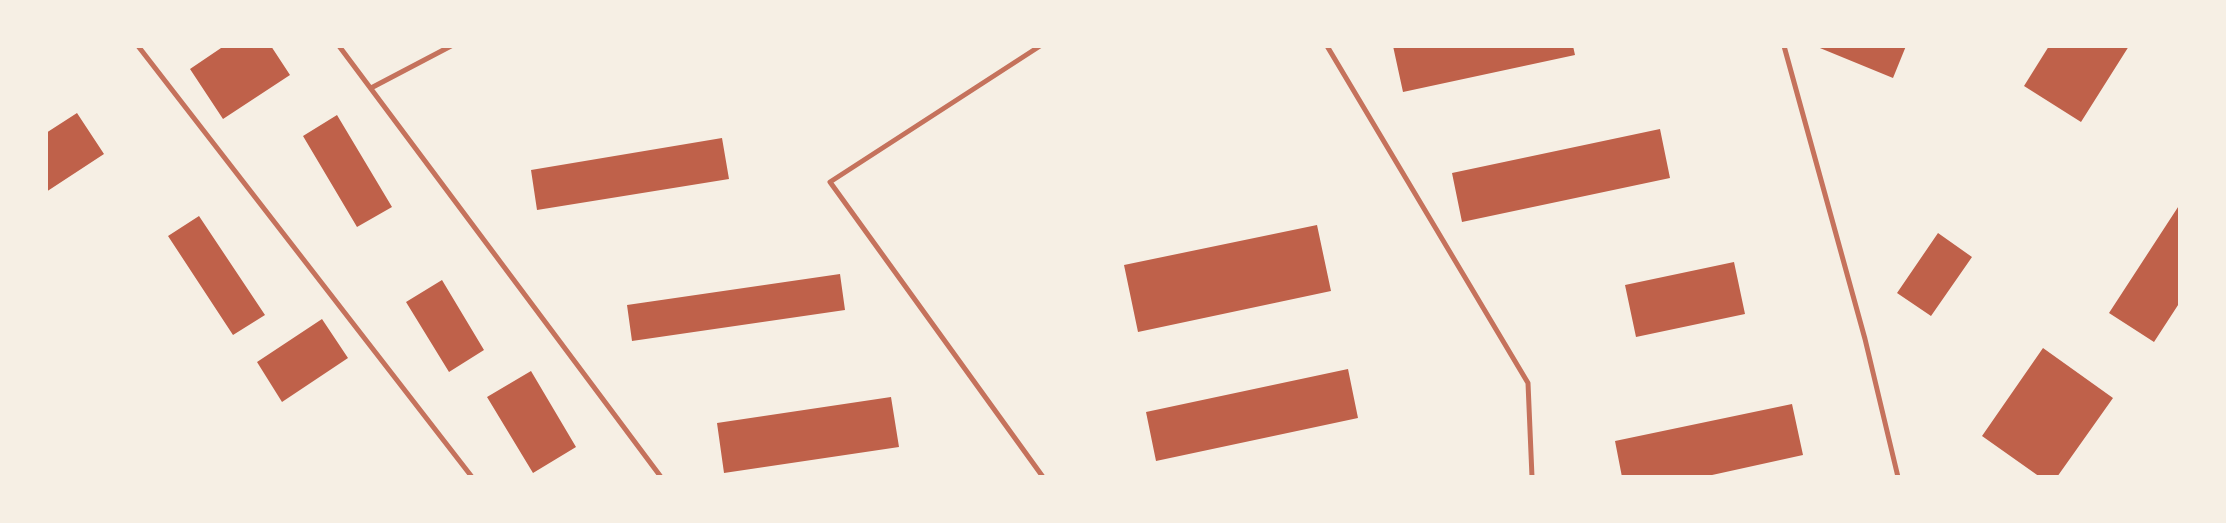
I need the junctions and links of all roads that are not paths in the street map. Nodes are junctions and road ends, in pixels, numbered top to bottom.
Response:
1 (138, 46) edge
2 (339, 46) edge
3 (451, 46) edge
4 (1040, 46) edge
5 (1327, 46) edge
6 (1784, 46) edge
7 (370, 88) junction
8 (472, 477) edge
9 (660, 477) edge
10 (1043, 477) edge
11 (1532, 477) edge
12 (1898, 477) edge

1 - 8 street
2 - 7 street
3 - 7 street
4 - 10 street
5 - 11 street
6 - 12 street
7 - 9 street

